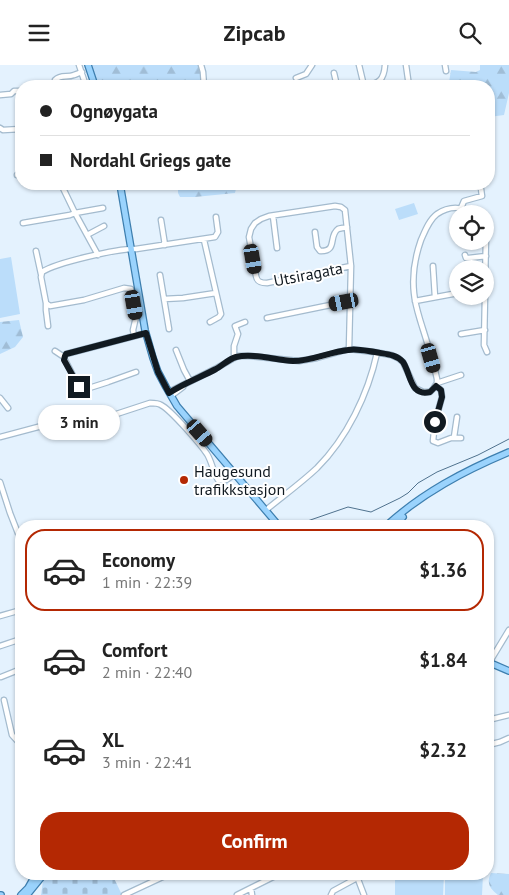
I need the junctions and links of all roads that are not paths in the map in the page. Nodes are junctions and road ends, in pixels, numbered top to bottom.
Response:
1 (80, 65) edge
2 (88, 65) edge
3 (200, 65) edge
4 (312, 65) edge
5 (359, 65) edge
6 (385, 65) edge
7 (406, 65) edge
8 (445, 65) edge
9 (446, 71) dead end
10 (82, 72) junction
11 (334, 73) dead end
12 (296, 78) dead end
13 (55, 80) edge
14 (84, 80) edge
15 (93, 80) edge
16 (204, 80) edge
17 (335, 80) edge
18 (363, 80) edge
19 (380, 80) edge
20 (408, 80) edge
21 (15, 91) edge
22 (0, 95) edge
23 (15, 130) edge
24 (1, 131) edge
25 (65, 190) edge
26 (121, 190) edge
27 (481, 190) edge
28 (462, 205) edge
29 (103, 207) dead end
30 (449, 209) edge
31 (75, 213) junction
32 (273, 216) junction
33 (216, 217) dead end
34 (161, 219) dead end
35 (23, 223) dead end
36 (104, 226) dead end
37 (347, 227) junction
38 (315, 231) dead end
39 (87, 235) junction
40 (204, 240) junction
41 (165, 245) junction
42 (277, 247) dead end
43 (131, 249) junction
44 (486, 250) edge
45 (36, 251) dead end
46 (98, 255) junction
47 (465, 255) dead end
48 (486, 256) junction
49 (486, 260) edge
50 (350, 266) junction
51 (433, 266) dead end
52 (41, 275) junction
53 (160, 275) dead end
54 (216, 293) junction
55 (449, 295) edge
56 (435, 297) junction
57 (164, 299) junction
58 (415, 301) junction
59 (351, 302) junction
60 (46, 303) junction
61 (485, 305) edge
62 (267, 318) dead end
63 (210, 322) dead end
64 (245, 322) dead end
65 (48, 326) dead end
66 (169, 329) dead end
67 (485, 330) junction
68 (146, 333) junction
69 (461, 334) dead end
70 (134, 336) junction
71 (349, 349) junction
72 (176, 350) dead end
73 (55, 351) dead end
74 (487, 351) dead end
75 (377, 353) junction
76 (64, 357) junction
77 (234, 357) junction
78 (136, 372) dead end
79 (461, 375) dead end
80 (190, 381) junction
81 (436, 385) junction
82 (170, 394) junction
83 (0, 398) edge
84 (8, 408) dead end
85 (458, 417) dead end
86 (0, 437) edge
87 (454, 437) junction
88 (461, 438) dead end
89 (509, 452) edge
90 (509, 456) edge
91 (235, 474) junction
92 (0, 482) edge
93 (266, 510) junction
94 (274, 520) edge
95 (394, 520) edge
96 (400, 520) edge
97 (15, 526) edge
98 (15, 612) edge
99 (0, 617) edge
100 (509, 630) edge
101 (15, 641) edge
102 (0, 646) edge
103 (494, 653) edge
104 (494, 665) edge
105 (15, 671) edge
106 (509, 671) edge
107 (1, 677) dead end
108 (4, 700) dead end
109 (509, 715) edge
110 (494, 719) edge
111 (15, 738) edge
112 (509, 738) edge
113 (494, 744) edge
114 (33, 880) edge
115 (39, 880) edge
116 (156, 880) edge
117 (267, 880) edge
118 (350, 880) edge
119 (358, 880) edge
120 (251, 888) junction
121 (363, 893) edge
122 (21, 895) edge
123 (27, 895) edge
124 (124, 895) edge
125 (237, 895) edge
126 (252, 895) edge
127 (331, 895) edge

1 - 10 street
2 - 15 main road
3 - 16 street
4 - 12 street
5 - 18 street
6 - 19 street
7 - 20 street
8 - 9 street
10 - 13 street
10 - 14 street
11 - 17 street
21 - 22 street
23 - 24 street
25 - 31 street
26 - 43 main road
27 - 28 street
29 - 31 street
30 - 58 street
31 - 35 street
31 - 39 street
32 - 37 street, Utsiragata
32 - 42 street
32 - 50 street, Utsiragata
33 - 40 street
34 - 41 street
36 - 39 street
37 - 38 street, Utsiragata
37 - 50 street, Utsiragata
39 - 46 street
40 - 41 street
40 - 54 street
41 - 43 street
43 - 46 street
43 - 68 main road
44 - 48 street
45 - 52 street
46 - 52 street
47 - 48 street
48 - 49 street
50 - 59 street, Utsiragata
51 - 56 street
52 - 60 street
53 - 57 street
54 - 57 street
54 - 63 street
55 - 56 street
56 - 58 street
57 - 66 street
58 - 81 street
59 - 62 street
59 - 71 street, Utsiragata
60 - 65 street
60 - 70 street
61 - 67 street
64 - 77 street
67 - 69 street
67 - 74 street
68 - 70 street
68 - 82 main road
70 - 76 street
71 - 75 street
71 - 77 street
72 - 80 street
73 - 76 street
75 - 81 street
75 - 93 street
76 - 78 street
77 - 80 street
79 - 81 street
80 - 82 street
81 - 87 street
82 - 91 main road
83 - 84 street
85 - 87 street
86 - 91 street
87 - 88 street
89 - 95 main road
90 - 96 main road
91 - 93 main road
92 - 97 street
93 - 94 main road
98 - 99 street
100 - 103 street
101 - 102 street
104 - 106 main road
105 - 107 street
108 - 111 street
109 - 110 street
112 - 113 street
114 - 122 main road
115 - 123 main road
116 - 124 street
117 - 120 street
118 - 127 street
119 - 121 street
120 - 125 street
120 - 126 street

